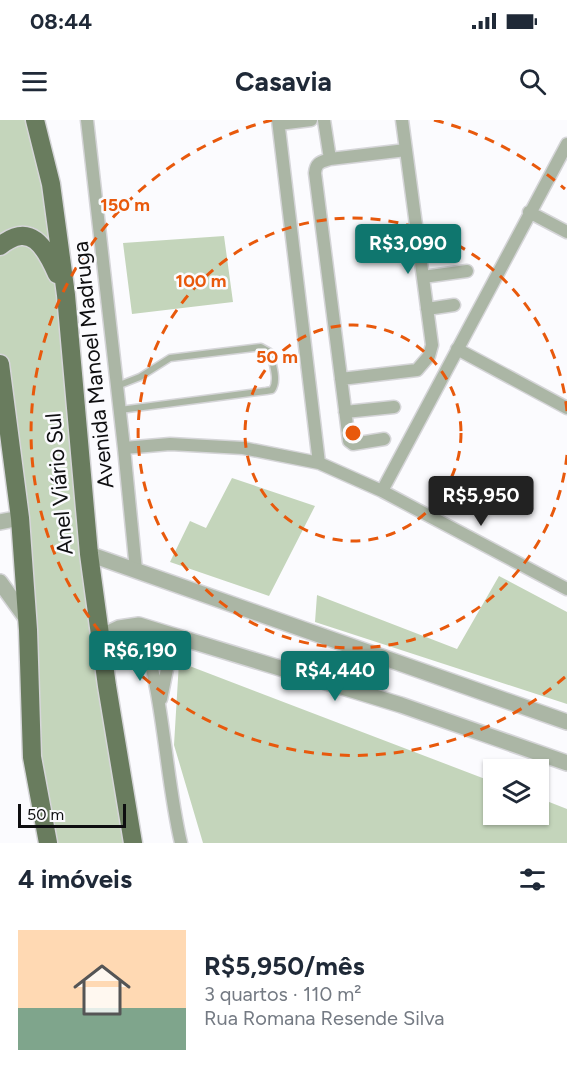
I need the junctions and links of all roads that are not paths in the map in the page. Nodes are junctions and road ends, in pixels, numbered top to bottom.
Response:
1 (35, 120) edge
2 (87, 120) edge
3 (311, 120) edge
4 (324, 120) edge
5 (402, 120) edge
6 (278, 122) edge
7 (567, 144) edge
8 (406, 150) junction
9 (330, 159) junction
10 (530, 212) junction
11 (567, 232) edge
12 (0, 246) edge
13 (467, 271) dead end
14 (423, 277) junction
15 (66, 295) junction
16 (454, 305) dead end
17 (427, 309) junction
18 (457, 349) junction
19 (0, 364) edge
20 (341, 380) junction
21 (117, 386) junction
22 (393, 407) dead end
23 (567, 408) edge
24 (120, 410) junction
25 (345, 412) junction
26 (384, 439) dead end
27 (124, 448) junction
28 (319, 463) junction
29 (382, 491) junction
30 (20, 518) junction
31 (0, 522) edge
32 (89, 554) junction
33 (136, 570) junction
34 (0, 582) edge
35 (567, 589) edge
36 (28, 621) junction
37 (139, 625) junction
38 (100, 637) junction
39 (182, 638) junction
40 (160, 706) junction
41 (567, 722) edge
42 (567, 763) edge
43 (132, 842) edge
44 (48, 843) edge
45 (181, 843) edge

1 - 15 main road, Anel Viário Sul
2 - 21 street, Avenida Manoel Madruga
3 - 6 street
4 - 9 street
5 - 8 street
6 - 28 street
7 - 10 street
8 - 9 street
8 - 14 street
9 - 20 street
10 - 11 street
10 - 18 street
12 - 15 main road
13 - 14 street
14 - 17 street
15 - 32 main road, Anel Viário Sul
16 - 17 street
17 - 20 street
18 - 23 street
18 - 29 street
19 - 30 main road, Anel Viário Sul
20 - 25 street
21 - 24 street, Avenida Manoel Madruga
21 - 24 lane
22 - 25 street
24 - 27 street, Avenida Manoel Madruga
25 - 26 street
27 - 28 street
27 - 33 street, Avenida Manoel Madruga
28 - 29 street
29 - 35 street
30 - 31 street
30 - 36 main road, Anel Viário Sul
32 - 33 street
32 - 38 main road, Anel Viário Sul
33 - 41 street
34 - 36 street
36 - 44 main road, Anel Viário Sul
37 - 38 street
37 - 39 street
37 - 40 street
38 - 43 main road, Anel Viário Sul
39 - 40 street
39 - 42 street
40 - 45 street

